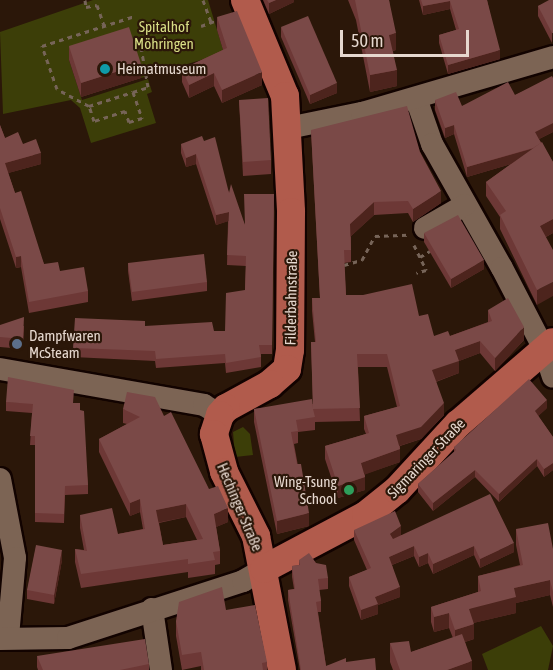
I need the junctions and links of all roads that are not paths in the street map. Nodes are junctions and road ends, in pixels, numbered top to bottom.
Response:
1 (236, 8) edge
2 (553, 57) edge
3 (416, 98) junction
4 (288, 128) junction
5 (465, 206) junction
6 (418, 234) road end
7 (548, 345) edge
8 (0, 369) edge
9 (553, 377) edge
10 (220, 415) junction
11 (0, 479) edge
12 (264, 569) junction
13 (152, 609) junction
14 (4, 638) edge
15 (161, 670) edge
16 (282, 670) edge

1 - 4 main road, Filderbahnstraße
2 - 3 street
3 - 4 street
3 - 5 street
4 - 10 main road, Filderbahnstraße
5 - 6 street
5 - 7 street
7 - 9 street
7 - 12 main road, Sigmaringer Straße
8 - 10 street
10 - 12 main road, Hechinger Straße
11 - 14 street
12 - 13 street, Sigmaringer Straße
12 - 16 main road, Hechinger Straße
13 - 14 street, Sigmaringer Straße
13 - 15 street

